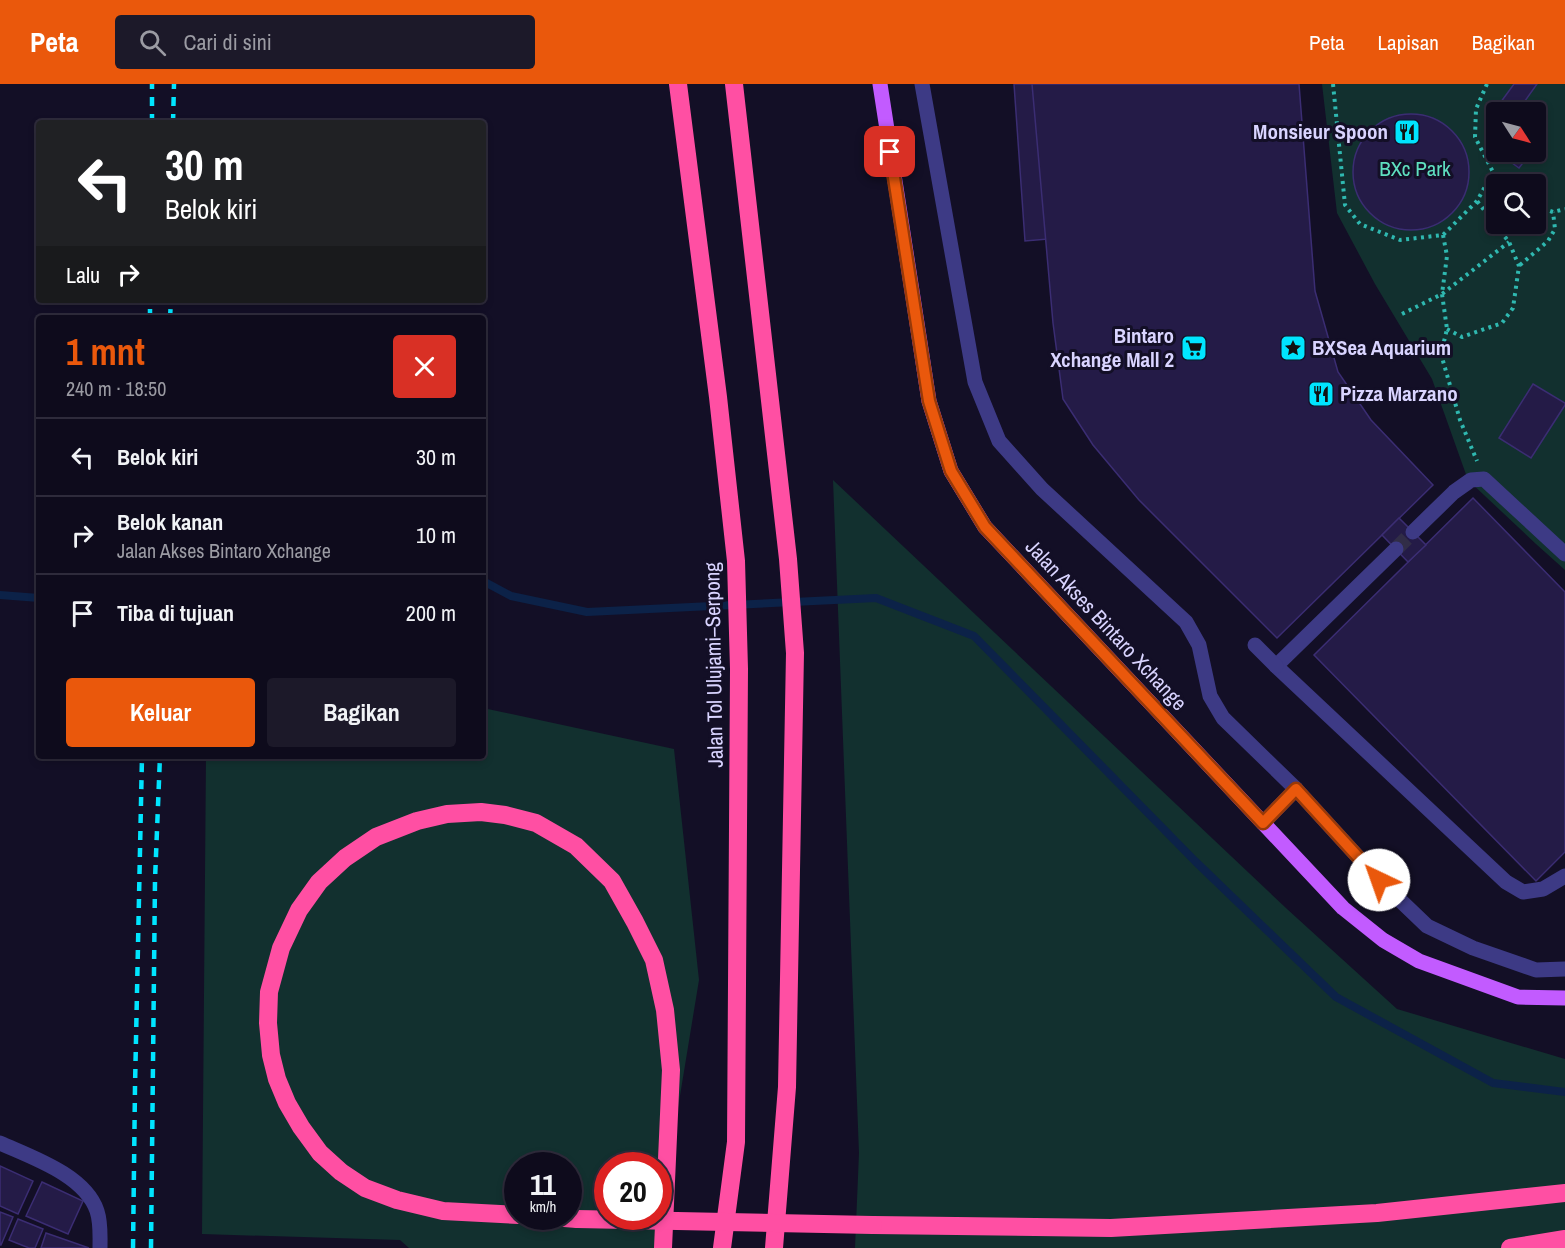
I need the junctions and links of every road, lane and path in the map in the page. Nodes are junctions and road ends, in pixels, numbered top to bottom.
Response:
1 (678, 84) edge
2 (734, 84) edge
3 (880, 84) edge
4 (922, 84) edge
5 (1333, 84) edge
6 (1487, 84) edge
7 (1493, 172) joint
8 (1477, 201) junction
9 (1565, 209) edge
10 (1546, 210) edge
11 (1553, 212) junction
12 (1443, 235) junction
13 (1509, 242) junction
14 (1519, 266) junction
15 (1442, 294) junction
16 (1402, 314) dead end
17 (1447, 329) junction
18 (1484, 479) junction
19 (1413, 532) tunnel mouth
20 (1396, 549) tunnel mouth
21 (1565, 554) edge
22 (1255, 645) dead end
23 (1276, 666) junction
24 (1296, 789) junction
25 (1263, 823) junction
26 (1565, 876) edge
27 (1565, 969) edge
28 (1565, 998) edge
29 (0, 1143) edge
30 (1565, 1193) edge
31 (504, 1214) edge
32 (582, 1219) edge
33 (1565, 1239) edge
34 (100, 1248) edge
35 (663, 1248) edge
36 (722, 1248) edge
37 (774, 1248) edge
38 (1510, 1248) edge

1 - 36 highway, Jalan Tol Ulujami–Serpong
2 - 37 highway
3 - 25 main road, Jalan Akses Bintaro Xchange
4 - 24 street
5 - 12 path
6 - 7 path
7 - 8 path
8 - 12 path
8 - 13 path
9 - 11 path
10 - 11 path
11 - 14 path
12 - 15 path
13 - 14 path
13 - 15 path
14 - 17 path
15 - 16 path
15 - 17 path
17 - 18 path
18 - 19 street
18 - 21 street
20 - 23 street
22 - 23 street
23 - 26 street
24 - 25 street
24 - 27 street
25 - 28 main road, Jalan Akses Bintaro Xchange
29 - 34 street
30 - 32 highway, bridge
31 - 35 highway
33 - 38 highway

